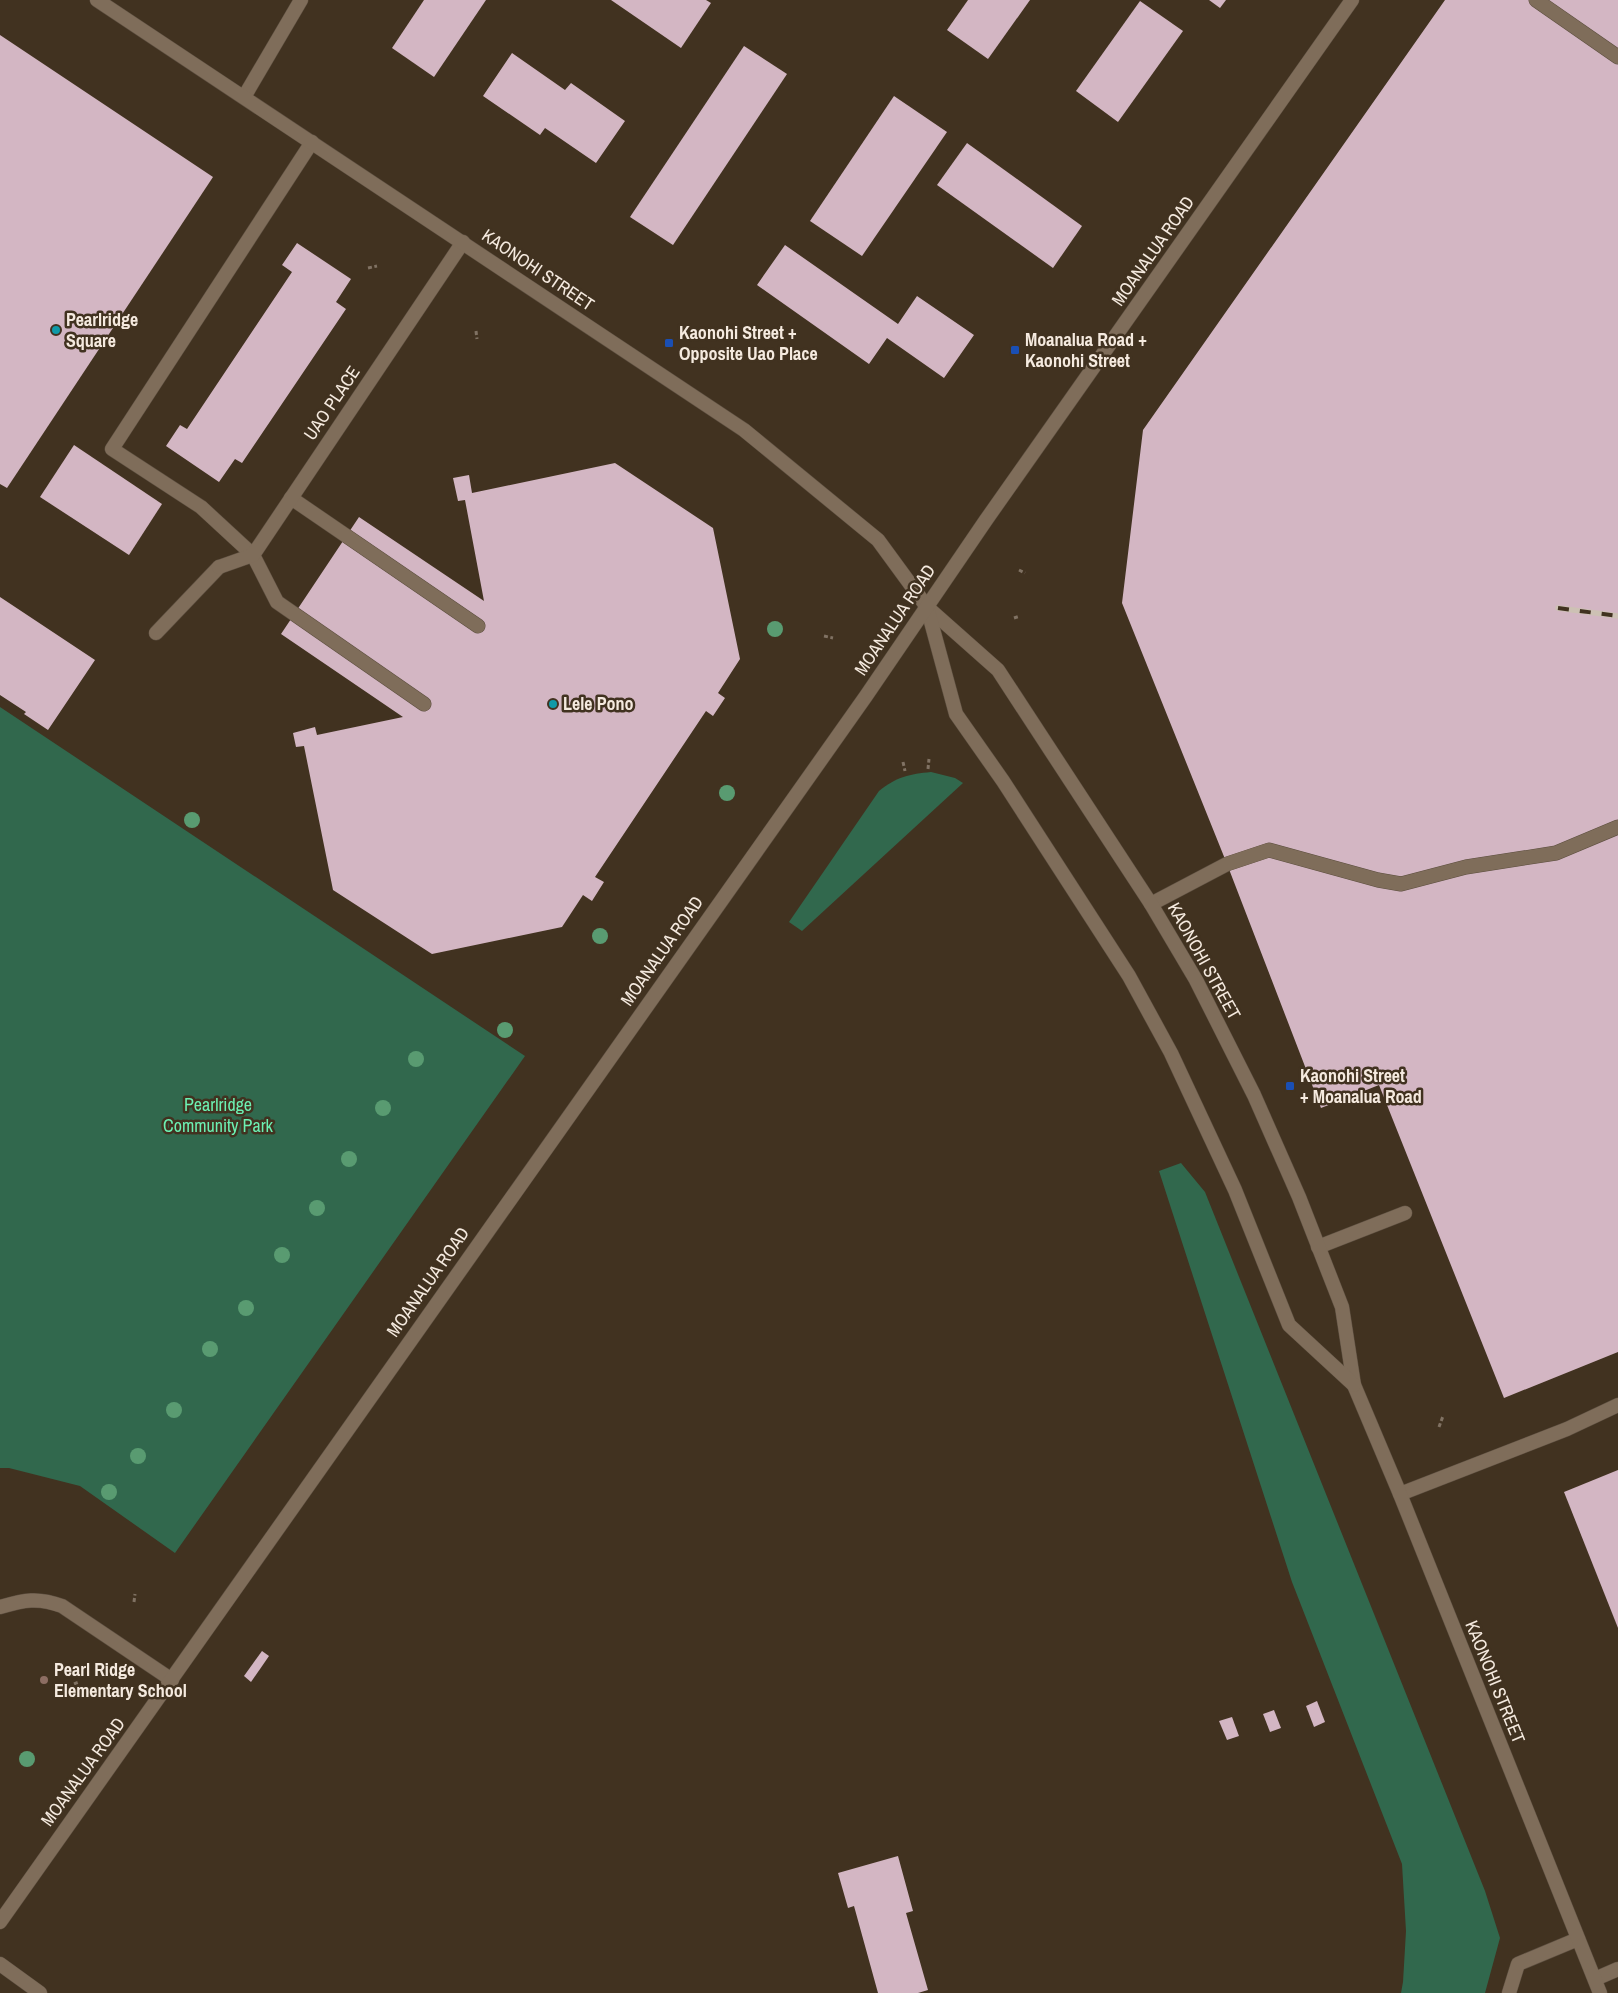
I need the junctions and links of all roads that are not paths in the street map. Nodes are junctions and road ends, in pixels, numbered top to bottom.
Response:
1 (97, 0) edge
2 (300, 0) edge
3 (1352, 0) edge
4 (1536, 0) edge
5 (1618, 57) edge
6 (244, 97) junction
7 (312, 142) junction
8 (463, 242) junction
9 (291, 498) junction
10 (253, 555) junction
11 (927, 607) junction
12 (478, 626) dead end
13 (156, 633) dead end
14 (424, 704) dead end
15 (1618, 827) edge
16 (1150, 904) junction
17 (1405, 1213) dead end
18 (1318, 1247) junction
19 (1354, 1385) junction
20 (1618, 1405) edge
21 (1400, 1494) junction
22 (0, 1608) edge
23 (172, 1680) junction
24 (0, 1922) edge
25 (1578, 1939) junction
26 (0, 1964) edge
27 (1618, 1969) edge
28 (1594, 1979) junction
29 (40, 1993) edge
30 (1509, 1993) edge
31 (1600, 1993) edge

1 - 6 street, KAONOHI STREET
2 - 6 street
3 - 11 street, MOANALUA ROAD
4 - 5 street
6 - 7 street, KAONOHI STREET
7 - 8 street, KAONOHI STREET
7 - 10 street
8 - 9 street, UAO PLACE
8 - 11 street, KAONOHI STREET
9 - 10 street, UAO PLACE
9 - 12 street
10 - 13 street
10 - 14 street
11 - 16 street, KAONOHI STREET
11 - 19 street, KAONOHI STREET
11 - 23 street, MOANALUA ROAD
15 - 16 street
16 - 18 street, KAONOHI STREET
17 - 18 street
18 - 19 street, KAONOHI STREET
19 - 21 street, KAONOHI STREET
20 - 21 street
21 - 25 street, KAONOHI STREET
22 - 23 street
23 - 24 street, MOANALUA ROAD
25 - 28 street, KAONOHI STREET
25 - 30 street
26 - 29 street
27 - 28 street
28 - 31 street, KAONOHI STREET

